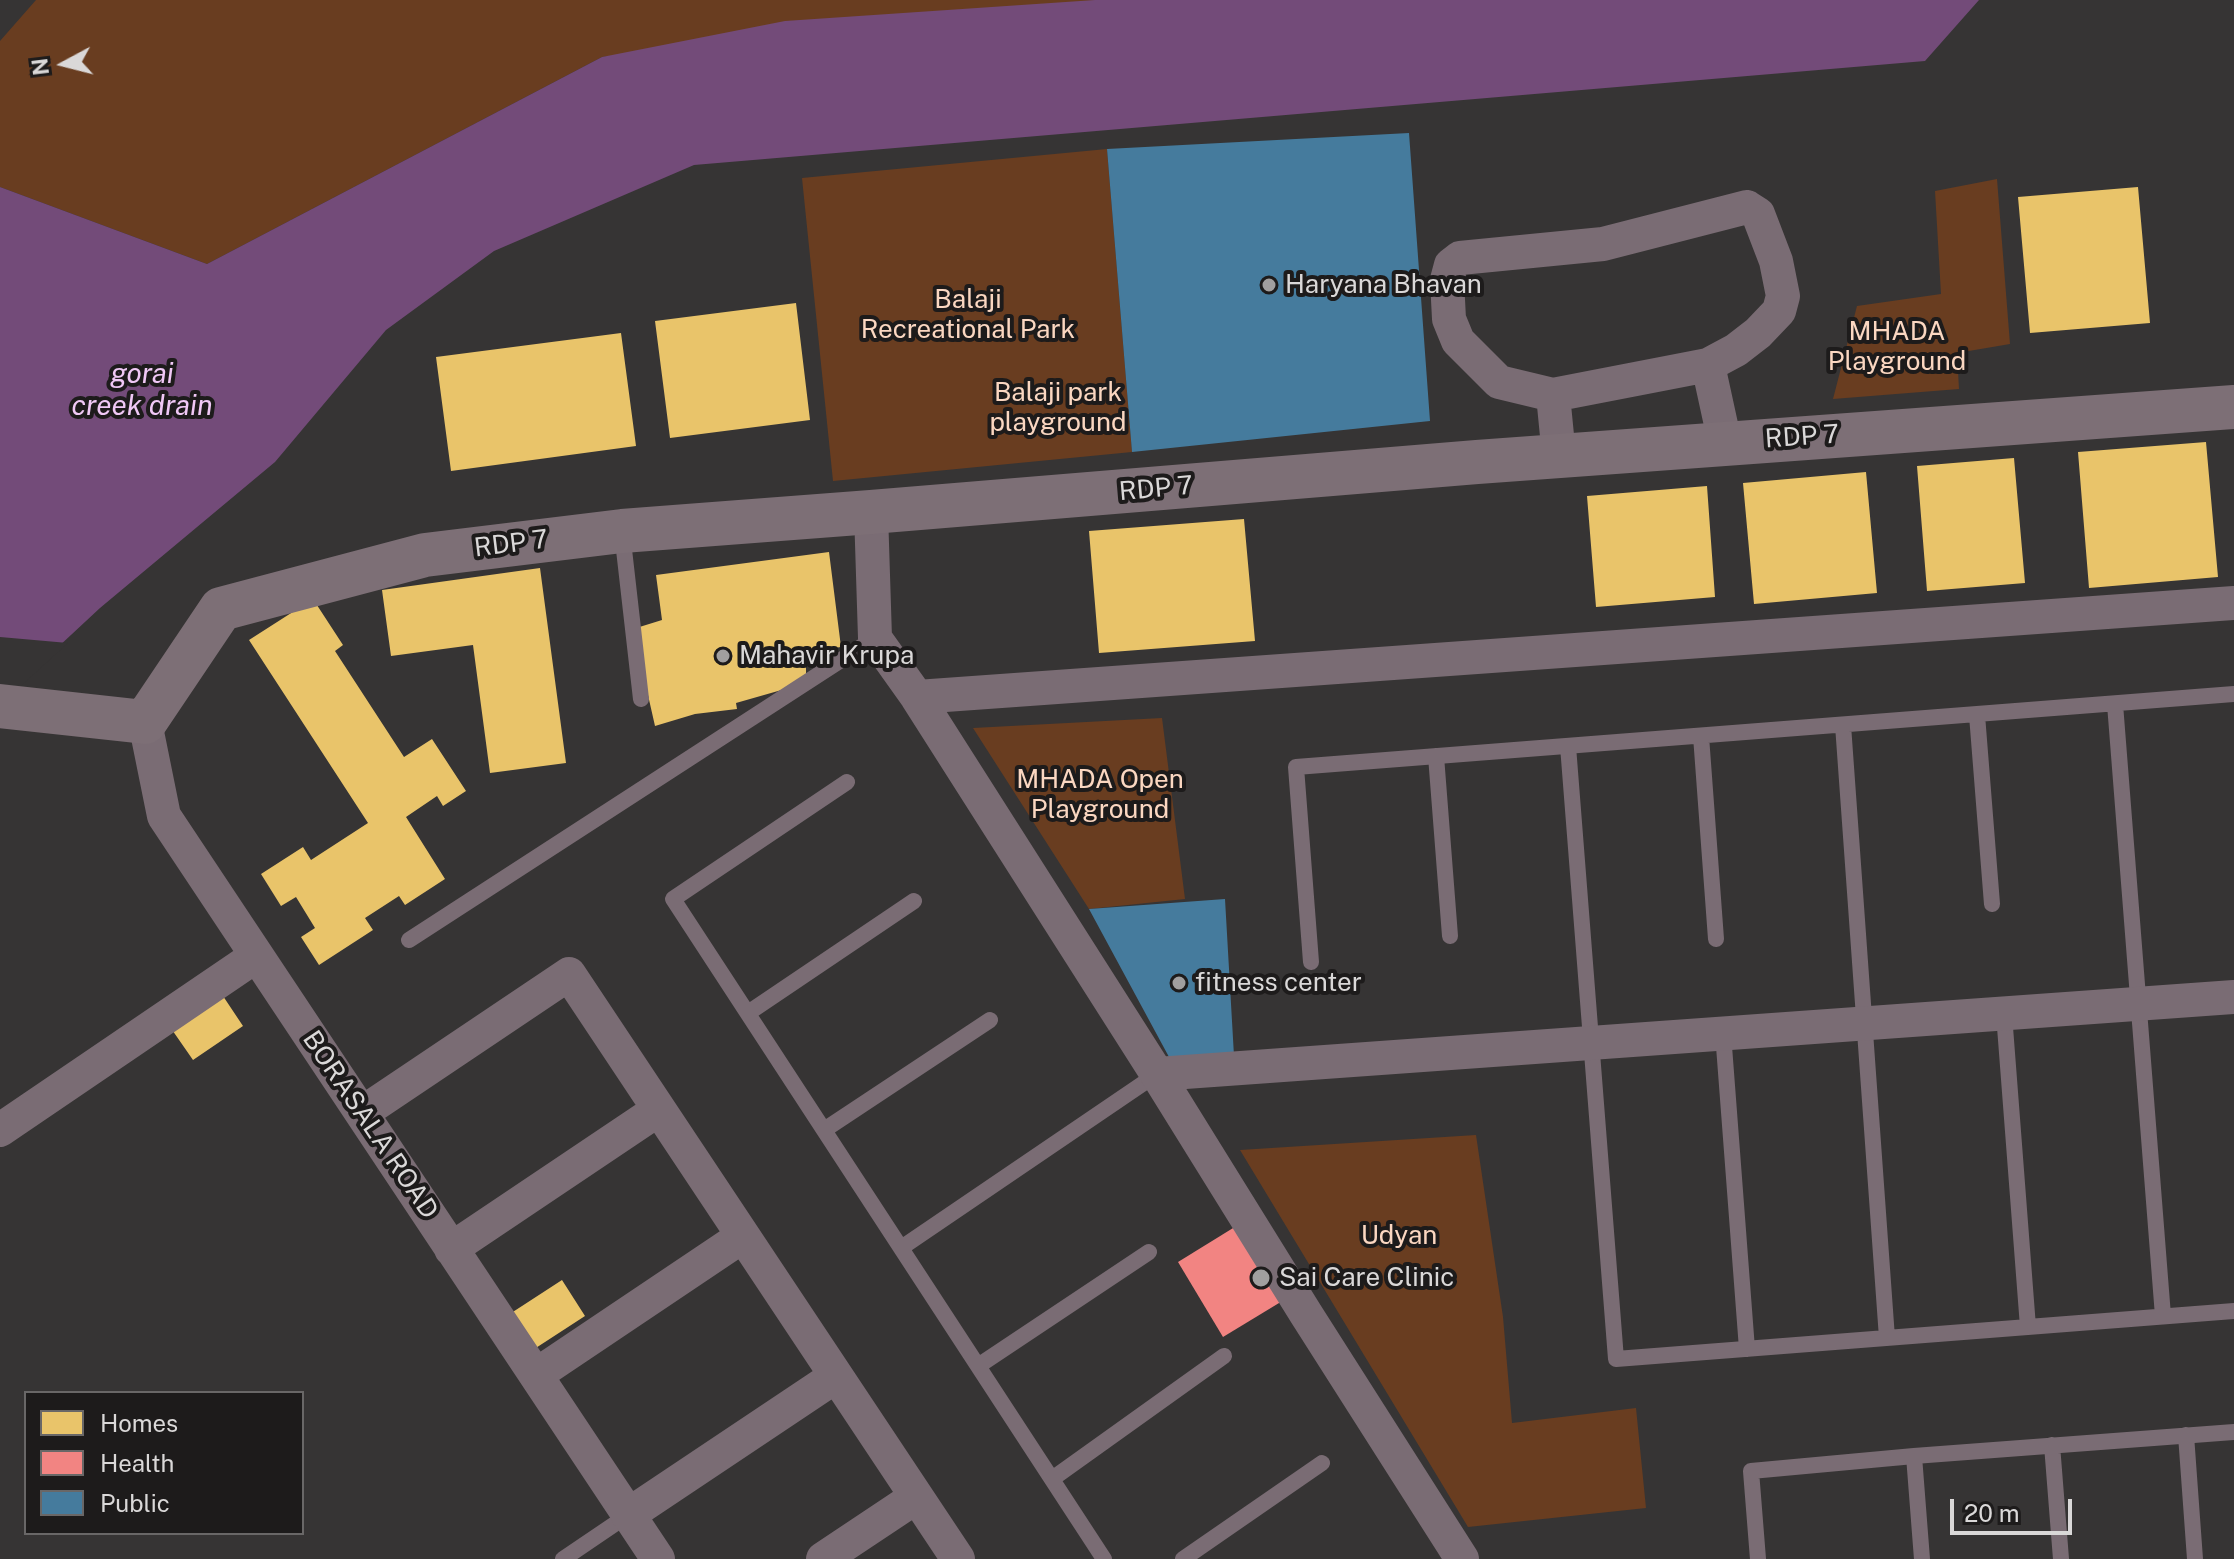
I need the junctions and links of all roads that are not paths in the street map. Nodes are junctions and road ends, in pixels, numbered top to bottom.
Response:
1 (1708, 365) junction
2 (1553, 395) junction
3 (2234, 407) edge
4 (1725, 443) junction
5 (1559, 456) junction
6 (871, 512) junction
7 (622, 531) junction
8 (2234, 603) edge
9 (875, 638) junction
10 (2234, 694) edge
11 (917, 697) junction
12 (641, 699) dead end
13 (2115, 704) junction
14 (0, 706) edge
15 (1977, 715) junction
16 (131, 720) junction
17 (1843, 725) junction
18 (1701, 736) junction
19 (1568, 746) junction
20 (1436, 756) junction
21 (847, 782) dead end
22 (914, 901) dead end
23 (1992, 904) dead end
24 (1450, 936) dead end
25 (1716, 939) dead end
26 (409, 940) dead end
27 (256, 956) junction
28 (1311, 962) dead end
29 (2234, 997) edge
30 (2138, 1004) junction
31 (748, 1013) junction
32 (2004, 1014) junction
33 (990, 1020) dead end
34 (1864, 1024) junction
35 (1723, 1033) junction
36 (1591, 1043) junction
37 (1157, 1074) junction
38 (658, 1110) junction
39 (362, 1113) junction
40 (0, 1130) edge
41 (824, 1130) junction
42 (743, 1236) junction
43 (901, 1248) junction
44 (451, 1249) junction
45 (1149, 1252) dead end
46 (2234, 1311) edge
47 (2163, 1316) junction
48 (2028, 1327) junction
49 (1887, 1338) junction
50 (1747, 1349) junction
51 (1224, 1356) dead end
52 (978, 1366) junction
53 (536, 1375) junction
54 (836, 1376) junction
55 (2234, 1432) edge
56 (2186, 1435) junction
57 (2052, 1445) junction
58 (1914, 1456) junction
59 (1322, 1463) dead end
60 (1052, 1479) junction
61 (916, 1497) junction
62 (628, 1515) junction
63 (563, 1559) edge
64 (658, 1559) edge
65 (823, 1559) edge
66 (958, 1559) edge
67 (1104, 1559) edge
68 (1183, 1559) edge
69 (1462, 1559) edge
70 (1758, 1559) edge
71 (1922, 1559) edge
72 (2061, 1559) edge
73 (2195, 1559) edge

1 - 2 street
1 - 2 street
1 - 4 street
2 - 5 street
3 - 4 street, RDP 7
4 - 5 street, RDP 7
5 - 6 street, RDP 7
6 - 7 street, RDP 7
6 - 9 street
7 - 12 lane
7 - 16 street, RDP 7
8 - 11 street
9 - 11 street
9 - 26 lane
10 - 13 lane
11 - 37 street
13 - 15 lane
13 - 30 lane
14 - 16 street
15 - 17 lane
15 - 23 lane
16 - 27 street, BORASALA ROAD
17 - 18 lane
17 - 34 lane
18 - 19 lane
18 - 25 lane
19 - 20 lane
19 - 36 lane
20 - 24 lane
20 - 28 lane
21 - 31 lane
22 - 31 lane
27 - 39 street, BORASALA ROAD
27 - 40 street
29 - 30 street
30 - 32 street
30 - 47 lane
31 - 41 lane
32 - 34 street
32 - 48 lane
33 - 41 lane
34 - 35 street
34 - 49 lane
35 - 36 street
35 - 50 lane
36 - 37 street
36 - 50 lane
37 - 43 lane
37 - 69 street
38 - 39 street
38 - 42 street
38 - 44 street
39 - 44 street, BORASALA ROAD
41 - 43 lane
42 - 53 street
42 - 54 street
43 - 52 lane
44 - 53 street, BORASALA ROAD
45 - 52 lane
46 - 47 lane
47 - 48 lane
48 - 49 lane
49 - 50 lane
51 - 60 lane
52 - 60 lane
53 - 62 street, BORASALA ROAD
54 - 61 street
54 - 62 street
55 - 56 lane
56 - 57 lane
56 - 73 lane
57 - 58 lane
57 - 72 lane
58 - 70 lane
58 - 71 lane
59 - 68 lane
60 - 67 lane
61 - 65 street
61 - 66 street
62 - 63 lane
62 - 64 street, BORASALA ROAD

